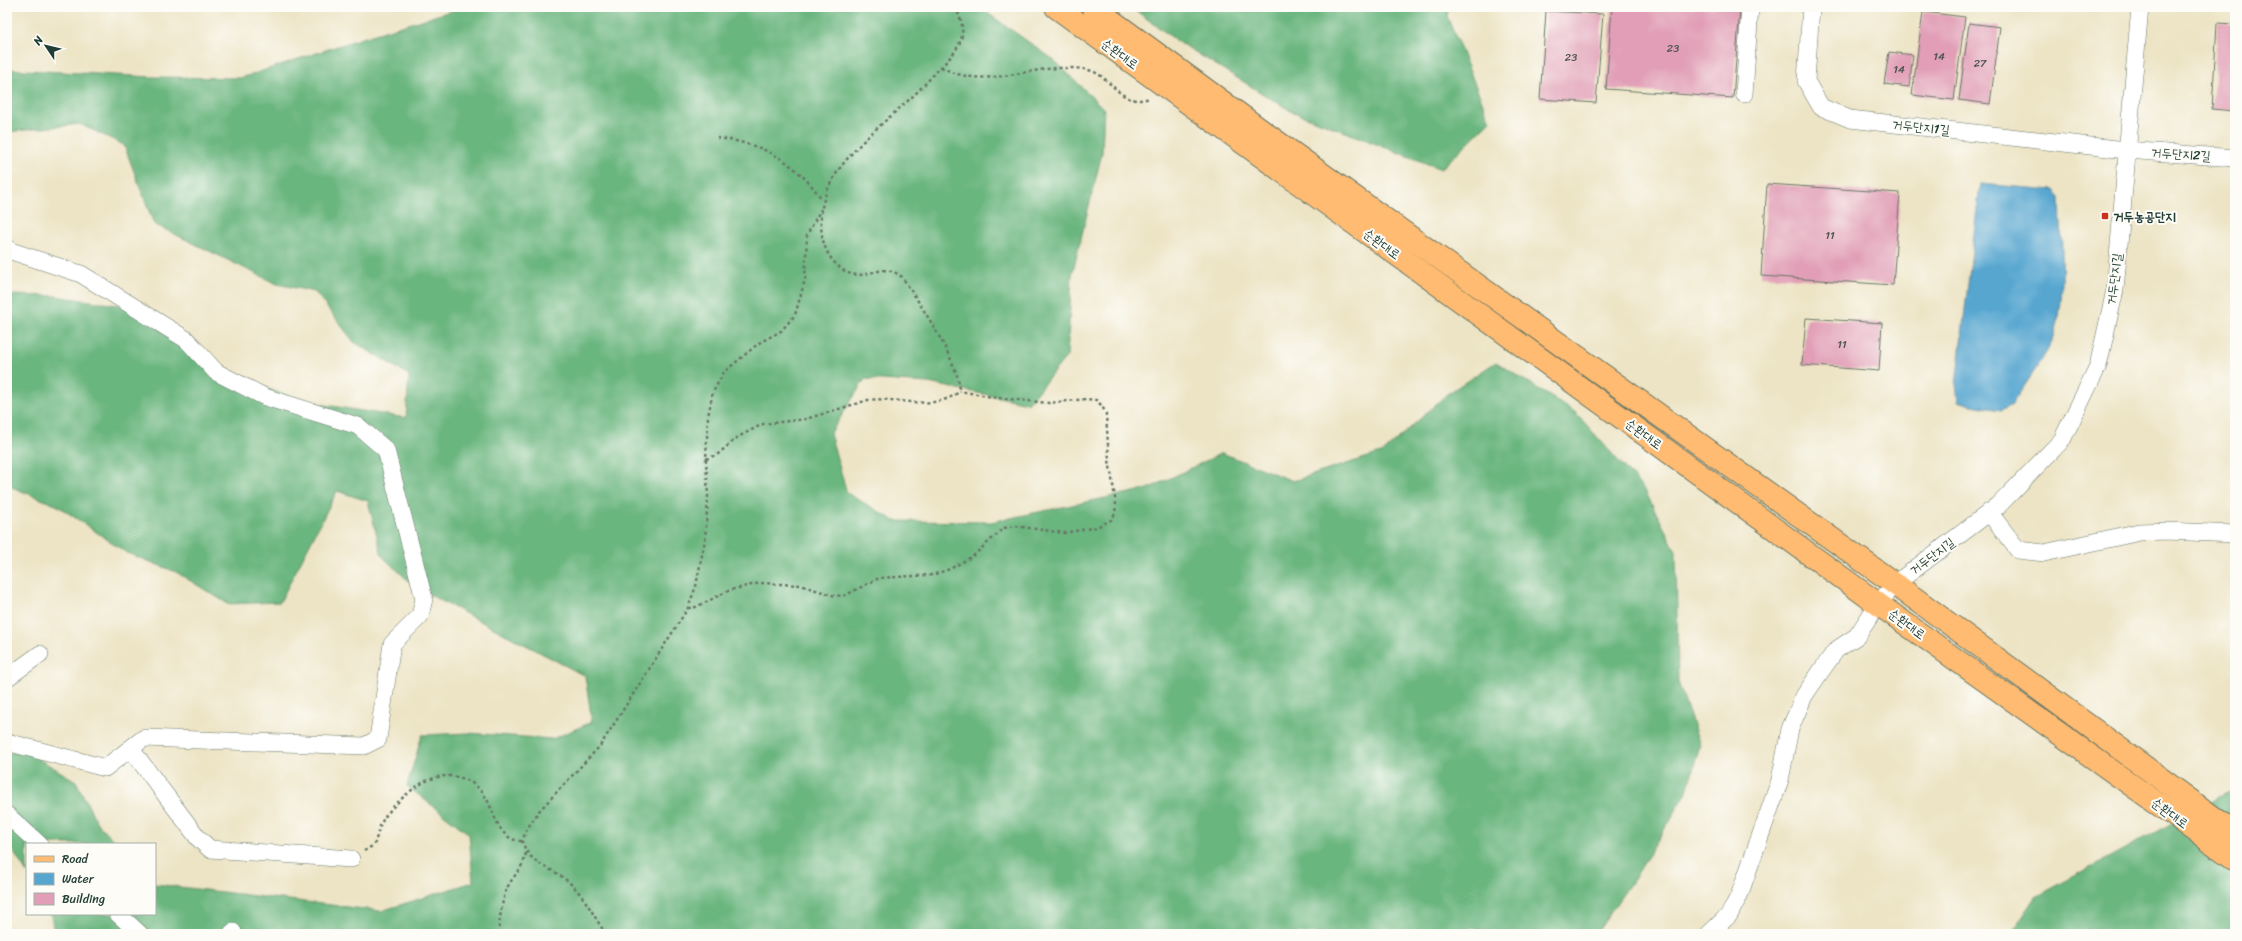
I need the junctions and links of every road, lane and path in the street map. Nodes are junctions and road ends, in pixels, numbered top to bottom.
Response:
1 (955, 7) edge
2 (1056, 7) edge
3 (1093, 7) edge
4 (1750, 7) edge
5 (1811, 7) edge
6 (2140, 7) edge
7 (941, 67) junction
8 (1744, 94) dead end
9 (1154, 96) dead end
10 (717, 138) dead end
11 (2126, 150) junction
12 (2235, 158) edge
13 (822, 199) junction
14 (821, 209) junction
15 (7, 247) edge
16 (960, 391) junction
17 (706, 459) junction
18 (1989, 512) junction
19 (2235, 534) edge
20 (1895, 584) junction
21 (1878, 604) junction
22 (688, 608) junction
23 (40, 654) dead end
24 (7, 678) edge
25 (7, 742) edge
26 (131, 749) junction
27 (7, 815) edge
28 (2235, 833) edge
29 (522, 841) junction
30 (38, 843) edge
31 (526, 852) junction
32 (351, 859) joint
33 (2235, 859) edge
34 (119, 915) edge
35 (140, 934) edge
36 (498, 934) edge
37 (606, 934) edge
38 (1709, 934) edge

1 - 7 path
2 - 21 main road, 순환대로
3 - 20 main road, 순환대로
4 - 8 street
5 - 11 street, 거두단지1길
6 - 11 street, 거두단지길
7 - 9 path
7 - 13 path
10 - 13 path
11 - 12 street, 거두단지2길
11 - 18 street, 거두단지길
13 - 14 path
14 - 16 path
14 - 17 path
15 - 26 street
16 - 17 path
16 - 22 path
17 - 22 path
18 - 19 street
18 - 20 street, 거두단지길
20 - 21 street, 거두단지길
20 - 28 main road, 순환대로
21 - 33 main road, 순환대로
21 - 38 street, 거두단지길
22 - 29 path
23 - 24 street
25 - 26 street
26 - 32 street
27 - 30 street
29 - 31 path
29 - 32 path
31 - 36 path
31 - 37 path
34 - 35 street

